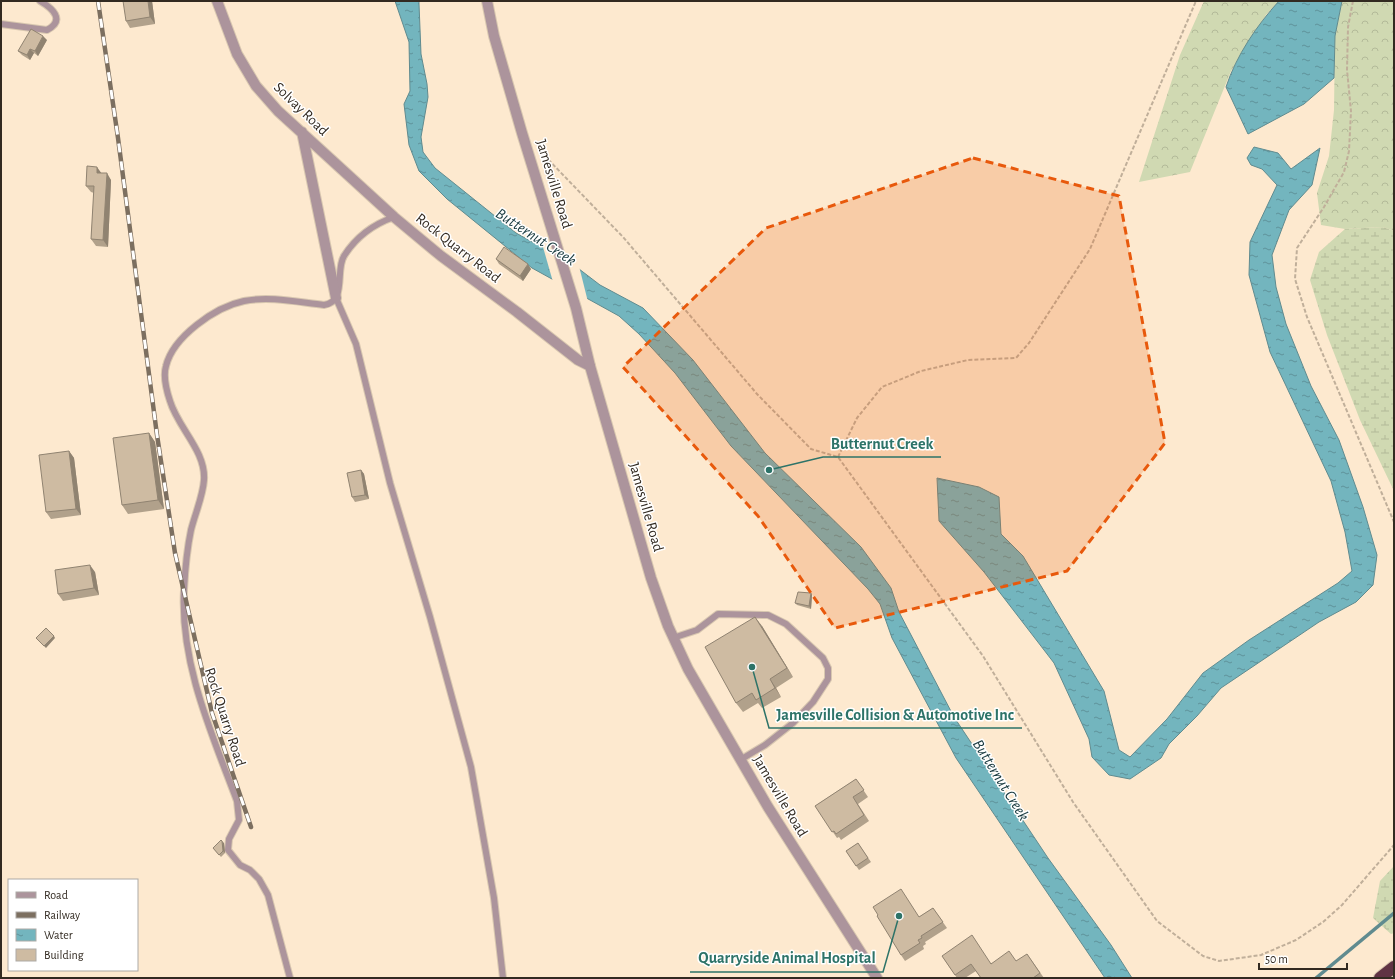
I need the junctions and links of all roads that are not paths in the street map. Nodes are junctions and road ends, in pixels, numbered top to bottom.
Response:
1 (40, 1) edge
2 (217, 1) edge
3 (487, 1) edge
4 (1, 24) edge
5 (302, 132) junction
6 (394, 217) junction
7 (336, 298) junction
8 (590, 366) junction
9 (673, 638) junction
10 (740, 760) junction
11 (1394, 967) edge
12 (290, 978) edge
13 (503, 978) edge
14 (877, 978) edge
15 (1380, 978) edge

1 - 4 lane
2 - 5 street, Solvay Road
3 - 8 street, Jamesville Road
5 - 6 street, Solvay Road
5 - 7 street
6 - 7 lane, Rock Quarry Road
6 - 8 street, Rock Quarry Road
7 - 12 lane, Rock Quarry Road
7 - 13 lane
8 - 9 street, Jamesville Road
9 - 10 street, Jamesville Road
9 - 10 lane
10 - 14 street, Jamesville Road
11 - 15 highway

